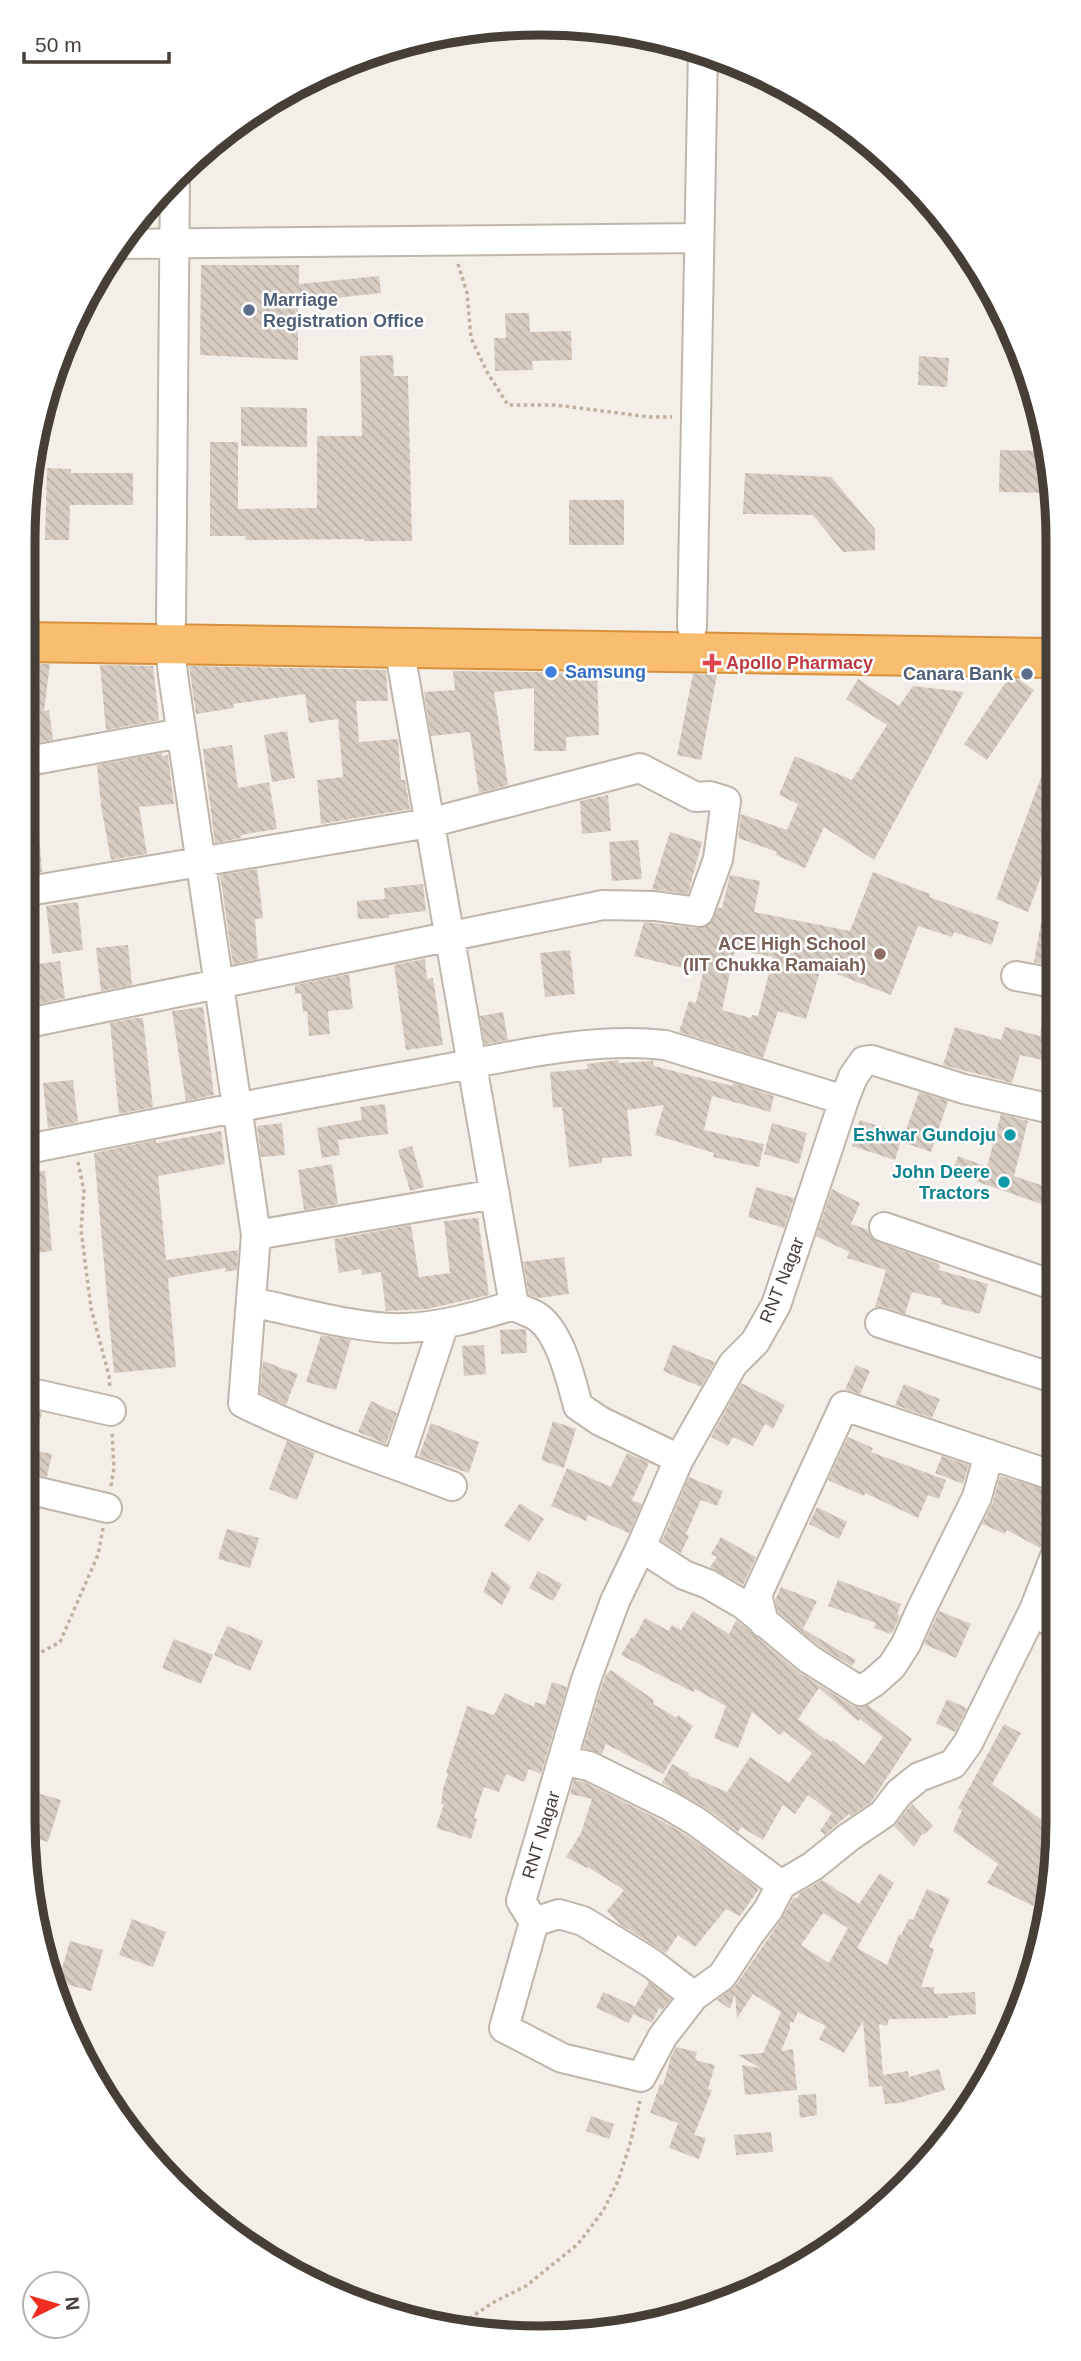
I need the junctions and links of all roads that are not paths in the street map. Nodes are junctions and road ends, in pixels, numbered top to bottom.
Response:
1 (703, 62) edge
2 (175, 192) edge
3 (699, 238) junction
4 (131, 244) edge
5 (174, 245) junction
6 (35, 619) edge
7 (692, 627) junction
8 (170, 633) junction
9 (1046, 635) edge
10 (35, 641) edge
11 (398, 647) junction
12 (1046, 658) edge
13 (181, 733) junction
14 (35, 760) edge
15 (429, 823) junction
16 (201, 863) junction
17 (35, 890) edge
18 (449, 937) junction
19 (1016, 976) dead end
20 (1046, 981) edge
21 (219, 984) junction
22 (35, 1022) edge
23 (472, 1064) junction
24 (844, 1101) junction
25 (237, 1107) junction
26 (1046, 1108) edge
27 (35, 1148) edge
28 (495, 1194) junction
29 (884, 1227) dead end
30 (256, 1235) junction
31 (1046, 1283) edge
32 (251, 1302) junction
33 (514, 1305) junction
34 (880, 1322) dead end
35 (444, 1324) junction
36 (1046, 1375) edge
37 (35, 1394) edge
38 (111, 1411) dead end
39 (989, 1454) junction
40 (679, 1459) junction
41 (397, 1465) junction
42 (1046, 1468) edge
43 (452, 1486) dead end
44 (35, 1491) edge
45 (107, 1508) dead end
46 (641, 1547) junction
47 (1046, 1579) edge
48 (1034, 1610) junction
49 (1046, 1618) edge
50 (764, 1623) junction
51 (564, 1761) junction
52 (781, 1885) junction
53 (534, 1922) junction
54 (694, 1996) junction

1 - 3 street
2 - 5 street
3 - 5 street
3 - 7 street
4 - 5 street
5 - 8 street
6 - 8 highway
7 - 8 highway
7 - 9 highway
8 - 10 highway
8 - 11 highway
8 - 13 street
11 - 12 highway
11 - 15 street
13 - 14 street
13 - 16 street
15 - 16 street
15 - 18 street
15 - 18 street
16 - 17 street
16 - 21 street
18 - 21 street
18 - 23 street
19 - 20 street
21 - 22 street
21 - 25 street
23 - 24 street
23 - 25 street
23 - 28 street
24 - 26 street, RNT Nagar
24 - 40 street, RNT Nagar
25 - 27 street
25 - 30 street
28 - 30 street
28 - 33 street
29 - 31 street
30 - 32 street
32 - 35 street
32 - 41 street
33 - 35 street
33 - 40 street
34 - 36 street
35 - 41 street
37 - 38 street
39 - 42 street
39 - 50 street
39 - 50 street
40 - 46 street, RNT Nagar
41 - 43 street
44 - 45 street
46 - 50 street
46 - 51 street, RNT Nagar
47 - 48 street
48 - 49 street
48 - 52 street
51 - 52 street
51 - 53 street, RNT Nagar
52 - 54 street
53 - 54 street
53 - 54 street

